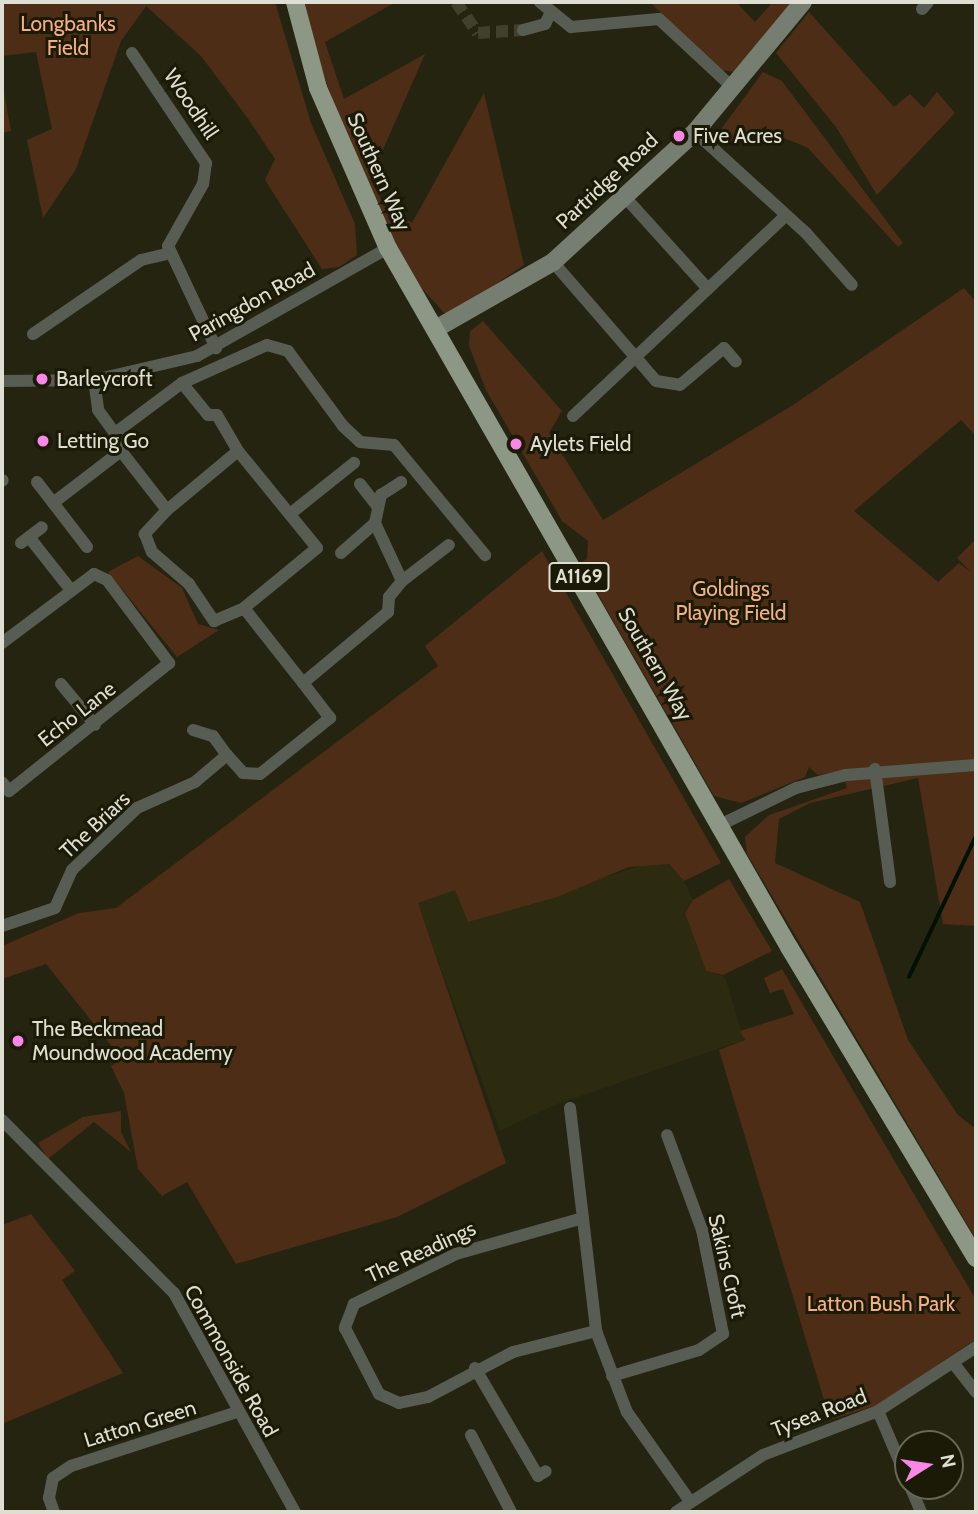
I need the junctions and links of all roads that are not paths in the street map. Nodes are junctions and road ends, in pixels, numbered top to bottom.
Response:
1 (295, 2) edge
2 (540, 2) edge
3 (803, 2) edge
4 (550, 14) junction
5 (523, 30) tunnel mouth
6 (132, 53) dead end
7 (730, 85) junction
8 (695, 132) junction
9 (624, 196) junction
10 (783, 218) junction
11 (388, 248) junction
12 (168, 254) junction
13 (553, 262) junction
14 (852, 285) dead end
15 (708, 289) junction
16 (439, 327) junction
17 (33, 334) dead end
18 (216, 348) junction
19 (635, 358) junction
20 (736, 362) dead end
21 (94, 380) junction
22 (2, 381) edge
23 (183, 383) junction
24 (573, 416) dead end
25 (116, 433) junction
26 (121, 451) junction
27 (238, 451) junction
28 (354, 463) dead end
29 (37, 482) dead end
30 (401, 482) dead end
31 (360, 484) dead end
32 (53, 502) junction
33 (377, 506) junction
34 (167, 510) junction
35 (290, 514) junction
36 (375, 523) junction
37 (42, 527) dead end
38 (449, 545) dead end
39 (87, 547) dead end
40 (341, 553) dead end
41 (485, 555) dead end
42 (402, 581) junction
43 (70, 589) junction
44 (244, 608) junction
45 (2, 643) edge
46 (303, 683) junction
47 (61, 684) dead end
48 (95, 725) junction
49 (193, 730) dead end
50 (227, 755) junction
51 (976, 765) edge
52 (875, 769) junction
53 (5, 786) edge
54 (722, 824) junction
55 (890, 882) dead end
56 (2, 926) edge
57 (570, 1108) dead end
58 (2, 1120) edge
59 (667, 1135) dead end
60 (583, 1218) junction
61 (976, 1258) edge
62 (596, 1331) junction
63 (976, 1348) edge
64 (954, 1364) junction
65 (475, 1368) junction
66 (612, 1376) junction
67 (976, 1392) edge
68 (878, 1412) junction
69 (234, 1413) junction
70 (471, 1435) dead end
71 (894, 1449) edge
72 (546, 1471) dead end
73 (689, 1500) junction
74 (54, 1512) edge
75 (295, 1512) edge
76 (511, 1512) edge
77 (676, 1512) edge

1 - 11 main road, Southern Way / A1169
2 - 4 street
3 - 7 street, Partridge Road
4 - 5 street
4 - 7 street
6 - 12 street, Woodhill
7 - 8 street, Partridge Road
8 - 9 street, Partridge Road
8 - 10 street
9 - 13 street, Partridge Road
9 - 15 street
10 - 14 street
10 - 15 street
11 - 16 main road, Southern Way / A1169
11 - 18 street, Paringdon Road
12 - 17 street
12 - 18 street
13 - 16 street, Partridge Road
13 - 19 street
15 - 19 street
16 - 54 main road, Southern Way / A1169
18 - 21 street, Paringdon Road
19 - 20 street
19 - 24 street
21 - 22 street, Paringdon Road
21 - 25 street
23 - 25 street
23 - 27 street
23 - 41 street
25 - 26 street
26 - 32 street
26 - 34 street
27 - 34 street
27 - 35 street
28 - 35 street
29 - 32 street
30 - 33 street
31 - 33 street
32 - 39 street
33 - 36 street
34 - 44 street
35 - 44 street
36 - 40 street
36 - 42 street
37 - 43 street
38 - 42 street
42 - 46 street
43 - 45 street
43 - 48 street, Echo Lane
44 - 46 street
46 - 50 street
47 - 48 street
48 - 53 street, Echo Lane
49 - 50 street
50 - 56 street, The Briars
51 - 52 street
52 - 54 street
52 - 55 street
54 - 61 main road, Southern Way / A1169
57 - 60 street
58 - 69 street, Commonside Road
59 - 66 street, Sakins Croft
60 - 62 street
60 - 65 street, The Readings
62 - 65 street, The Readings
62 - 66 street
63 - 64 street, Tysea Road
64 - 67 street
64 - 68 street, Tysea Road
65 - 72 street
66 - 73 street
68 - 71 street
68 - 73 street, Tysea Road
69 - 74 street, Latton Green
69 - 75 street, Commonside Road
70 - 76 street
73 - 77 street, Tysea Road

